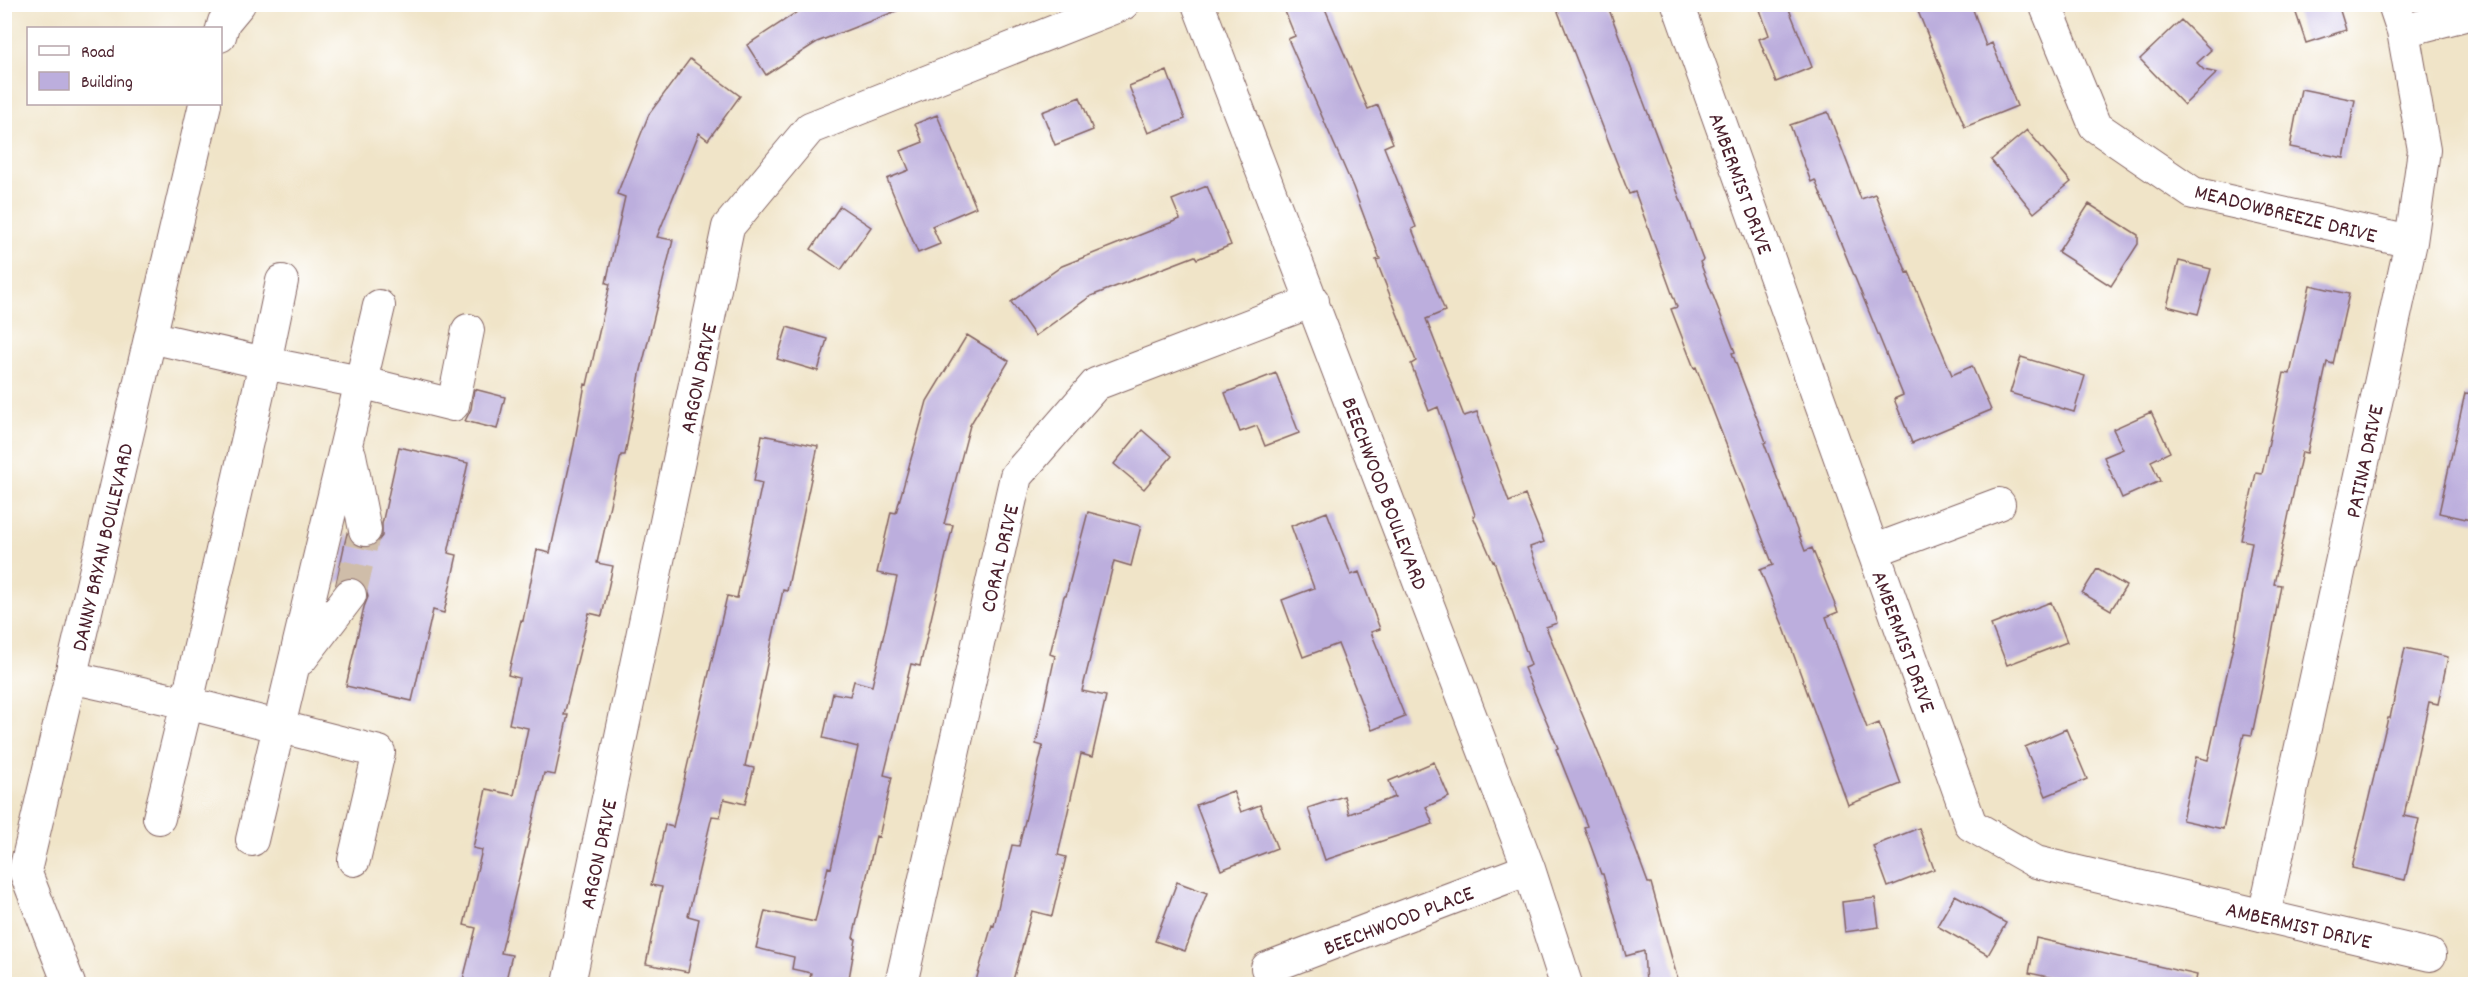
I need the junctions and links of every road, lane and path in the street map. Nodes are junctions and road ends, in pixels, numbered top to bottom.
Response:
1 (239, 4) edge
2 (1124, 4) edge
3 (1198, 4) edge
4 (1678, 4) edge
5 (2045, 4) edge
6 (2475, 12) edge
7 (2399, 18) edge
8 (222, 29) edge
9 (205, 105) edge
10 (2411, 242) junction
11 (282, 280) dead end
12 (1313, 301) junction
13 (379, 306) dead end
14 (468, 330) dead end
15 (150, 337) junction
16 (265, 363) junction
17 (360, 382) junction
18 (348, 446) junction
19 (1999, 504) dead end
20 (365, 530) tunnel mouth
21 (1873, 551) junction
22 (350, 595) tunnel mouth
23 (293, 668) junction
24 (70, 677) junction
25 (187, 703) junction
26 (280, 727) junction
27 (159, 818) dead end
28 (252, 840) dead end
29 (354, 860) dead end
30 (1529, 869) junction
31 (2264, 916) junction
32 (2430, 955) dead end
33 (1267, 968) dead end
34 (69, 984) edge
35 (569, 984) edge
36 (901, 984) edge
37 (1566, 984) edge

1 - 8 street
2 - 35 street, ARGON DRIVE
3 - 12 street, BEECHWOOD BOULEVARD
4 - 21 street, AMBERMIST DRIVE
5 - 10 street, MEADOWBREEZE DRIVE
6 - 7 street
7 - 10 street, PATINA DRIVE
9 - 15 street, DANNY BRYAN BOULEVARD
10 - 31 street, PATINA DRIVE
11 - 16 street
12 - 30 street, BEECHWOOD BOULEVARD
12 - 36 street, CORAL DRIVE
13 - 17 street
14 - 17 street
15 - 16 street
15 - 24 street, DANNY BRYAN BOULEVARD
16 - 17 street
16 - 25 street
17 - 18 street
18 - 20 street
18 - 23 street
19 - 21 street
21 - 31 street, AMBERMIST DRIVE
22 - 23 street
23 - 26 street
24 - 25 street
24 - 34 street, DANNY BRYAN BOULEVARD
25 - 26 street
25 - 27 street
26 - 28 street
26 - 29 street
30 - 33 street, BEECHWOOD PLACE
30 - 37 street, BEECHWOOD BOULEVARD
31 - 32 street, AMBERMIST DRIVE

